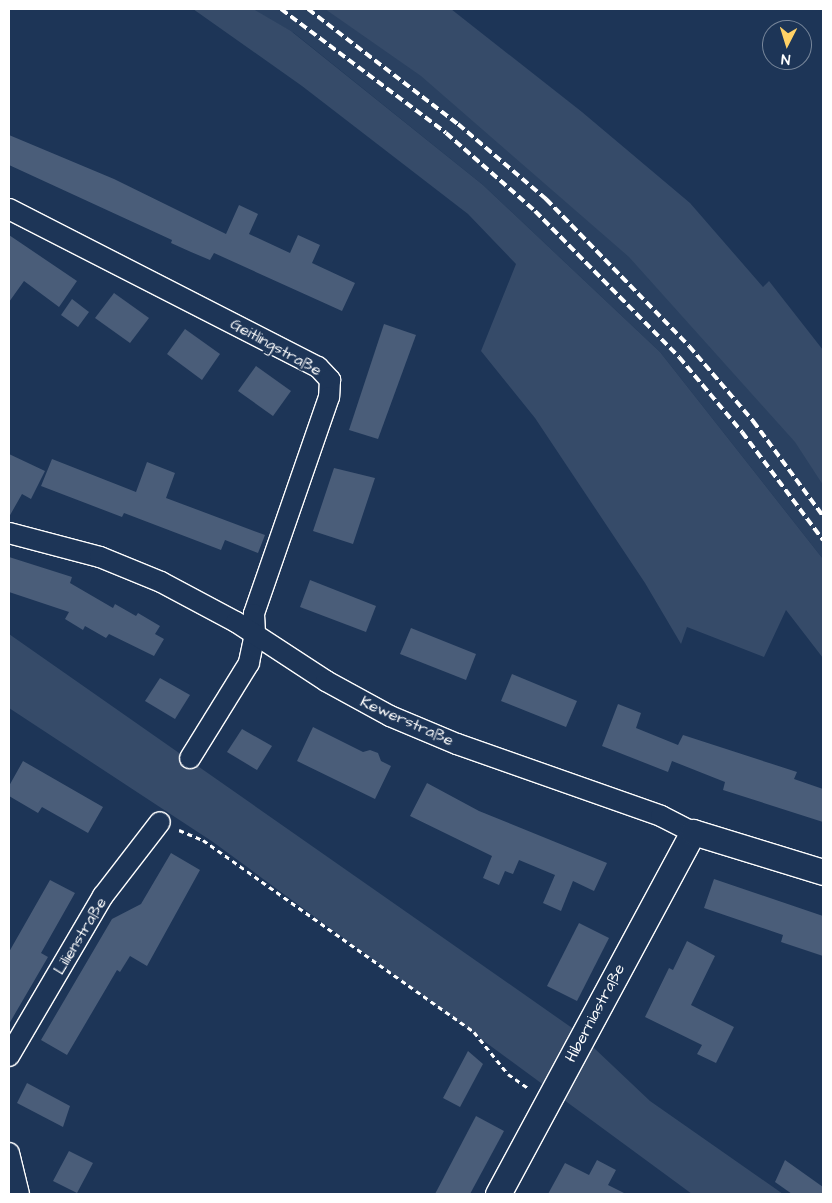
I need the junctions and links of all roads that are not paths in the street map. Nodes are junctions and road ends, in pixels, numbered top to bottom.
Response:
1 (9, 209) edge
2 (9, 533) edge
3 (254, 634) junction
4 (190, 758) dead end
5 (160, 822) road end
6 (693, 832) junction
7 (823, 872) edge
8 (9, 1056) edge
9 (9, 1154) edge
10 (18, 1194) edge
11 (498, 1194) edge

1 - 3 street, Geitlingstraße
2 - 3 street, Kewerstraße
3 - 4 street
3 - 6 street, Kewerstraße
5 - 8 street, Lilienstraße
6 - 7 street, Kewerstraße
6 - 11 street, Hiberniastraße
9 - 10 street

